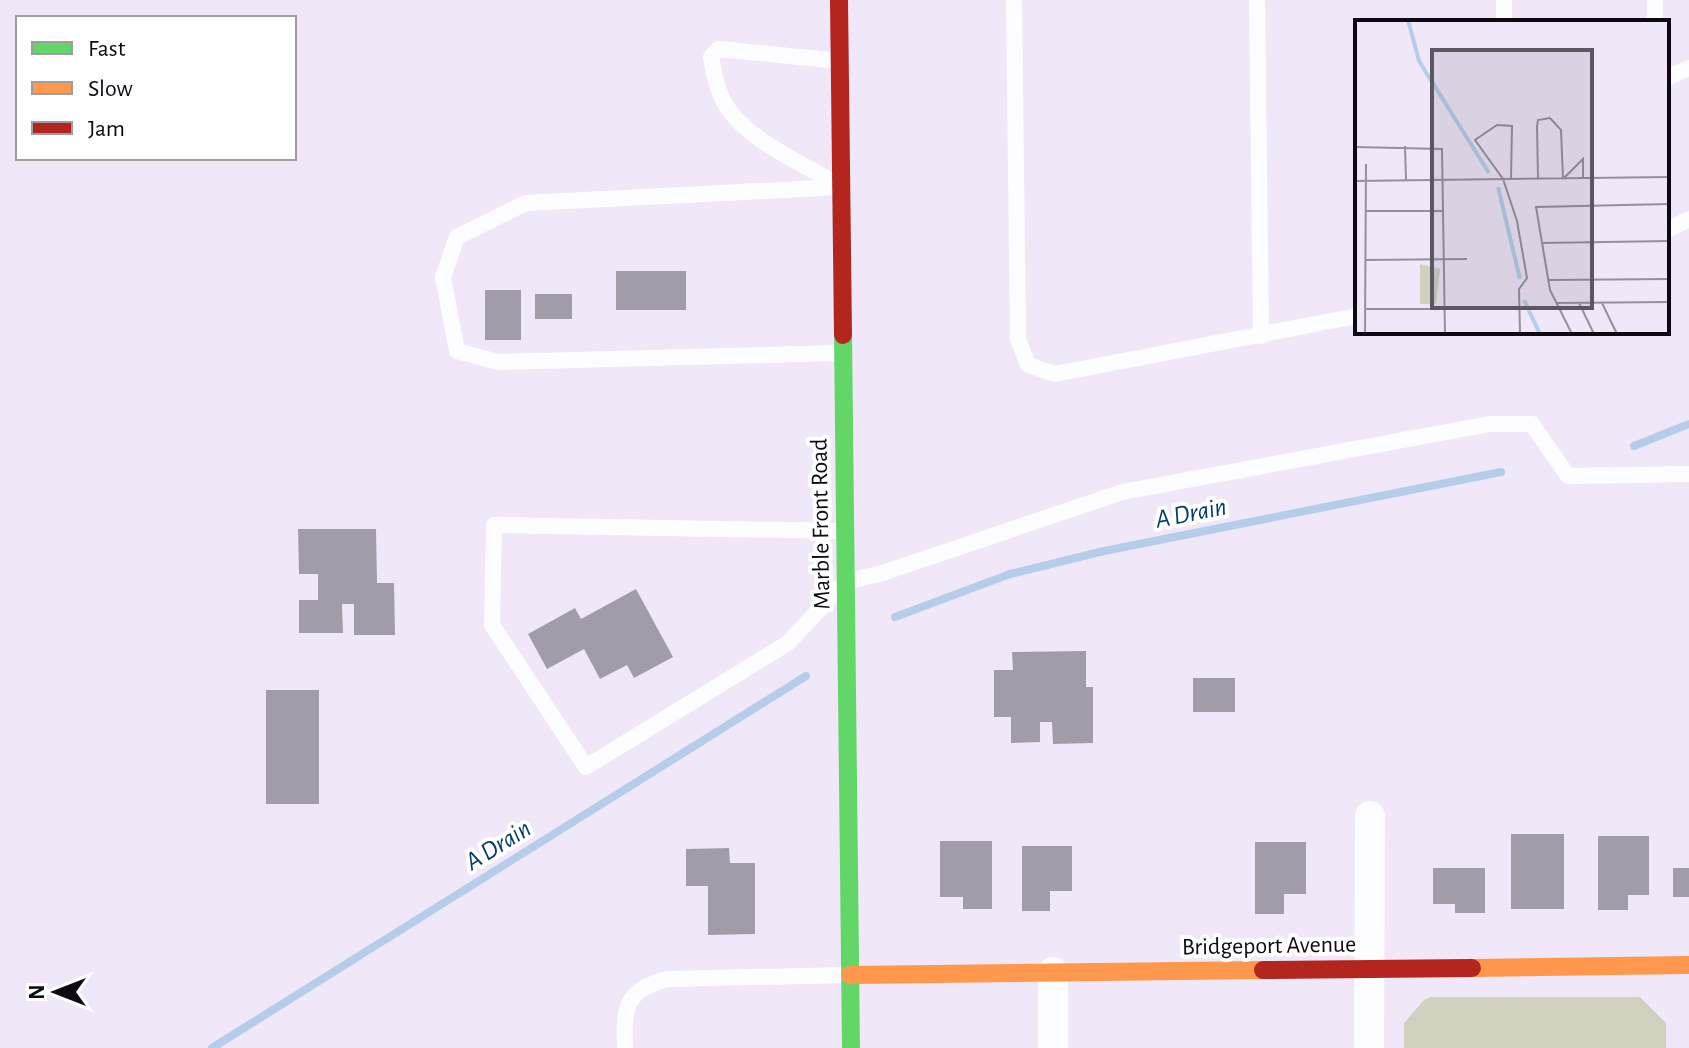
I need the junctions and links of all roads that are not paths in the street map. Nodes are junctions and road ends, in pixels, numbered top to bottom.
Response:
1 (839, 0) edge
2 (1014, 0) edge
3 (1257, 0) edge
4 (840, 61) junction
5 (1689, 68) edge
6 (1669, 77) edge
7 (841, 187) junction
8 (1689, 219) edge
9 (1669, 229) edge
10 (1355, 316) edge
11 (1261, 336) junction
12 (843, 353) junction
13 (1689, 474) edge
14 (845, 531) junction
15 (845, 582) junction
16 (1370, 816) dead end
17 (1689, 965) edge
18 (1368, 969) junction
19 (1053, 972) junction
20 (850, 975) junction
21 (625, 1048) edge
22 (851, 1048) edge
23 (1053, 1048) edge
24 (1369, 1048) edge

1 - 4 street, Marble Front Road
2 - 11 lane
3 - 11 lane
4 - 7 street, Marble Front Road
4 - 7 lane
5 - 6 lane
7 - 12 street, Marble Front Road
7 - 12 lane
8 - 9 lane
10 - 11 lane
12 - 14 street, Marble Front Road
13 - 15 lane
14 - 15 street, Marble Front Road
14 - 15 lane
15 - 20 street, Marble Front Road
16 - 18 street
17 - 18 street, Bridgeport Avenue
18 - 19 street, Bridgeport Avenue
18 - 24 street
19 - 20 street, Bridgeport Avenue
19 - 23 street
20 - 21 lane
20 - 22 street, Marble Front Road

